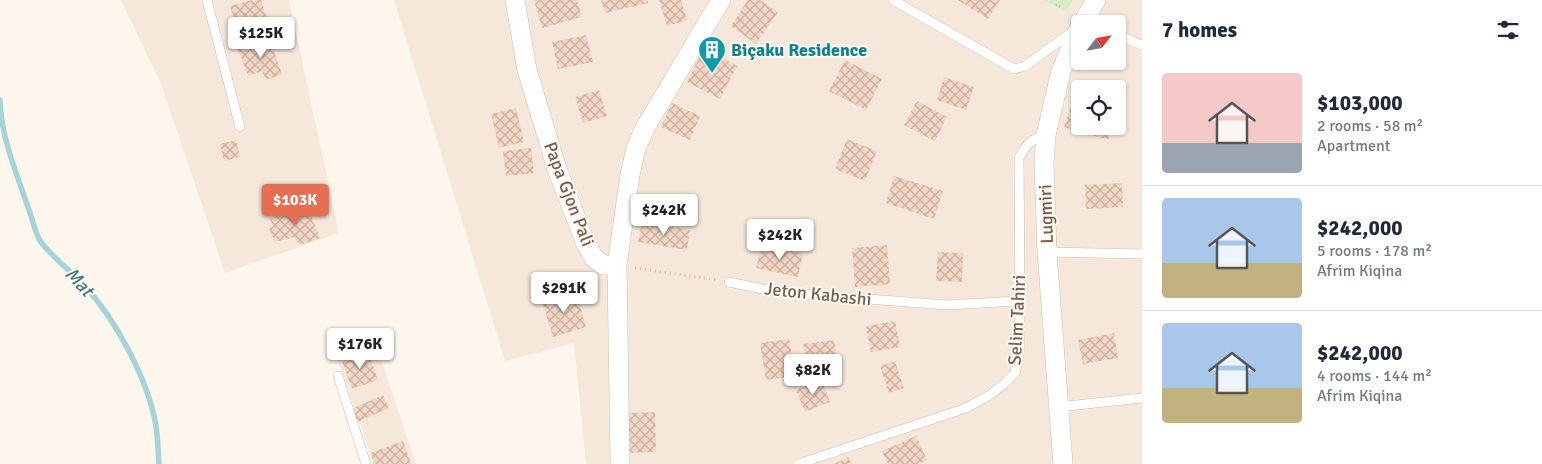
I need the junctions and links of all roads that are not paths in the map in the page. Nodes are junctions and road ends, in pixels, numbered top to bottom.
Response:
1 (207, 0) edge
2 (515, 0) edge
3 (721, 0) edge
4 (893, 0) edge
5 (1096, 0) edge
6 (1088, 15) edge
7 (1071, 32) edge
8 (1126, 38) edge
9 (1142, 45) edge
10 (1071, 50) edge
11 (240, 127) dead end
12 (1046, 135) junction
13 (1047, 252) junction
14 (1142, 254) edge
15 (617, 265) junction
16 (729, 282) road end
17 (1020, 301) junction
18 (338, 376) dead end
19 (1142, 398) edge
20 (1058, 407) junction
21 (366, 464) edge
22 (620, 464) edge
23 (798, 464) edge
24 (1063, 464) edge

1 - 11 lane
2 - 15 street, Papa Gjon Pali
3 - 15 street
4 - 7 lane
5 - 6 street, Lugmiri
8 - 9 lane
10 - 12 street, Lugmiri
12 - 13 street, Lugmiri
12 - 17 lane, Selim Tahiri
13 - 14 lane
13 - 20 street, Lugmiri
15 - 22 street
16 - 17 lane, Jeton Kabashi
17 - 23 lane, Selim Tahiri
18 - 21 lane
19 - 20 lane
20 - 24 street, Lugmiri

